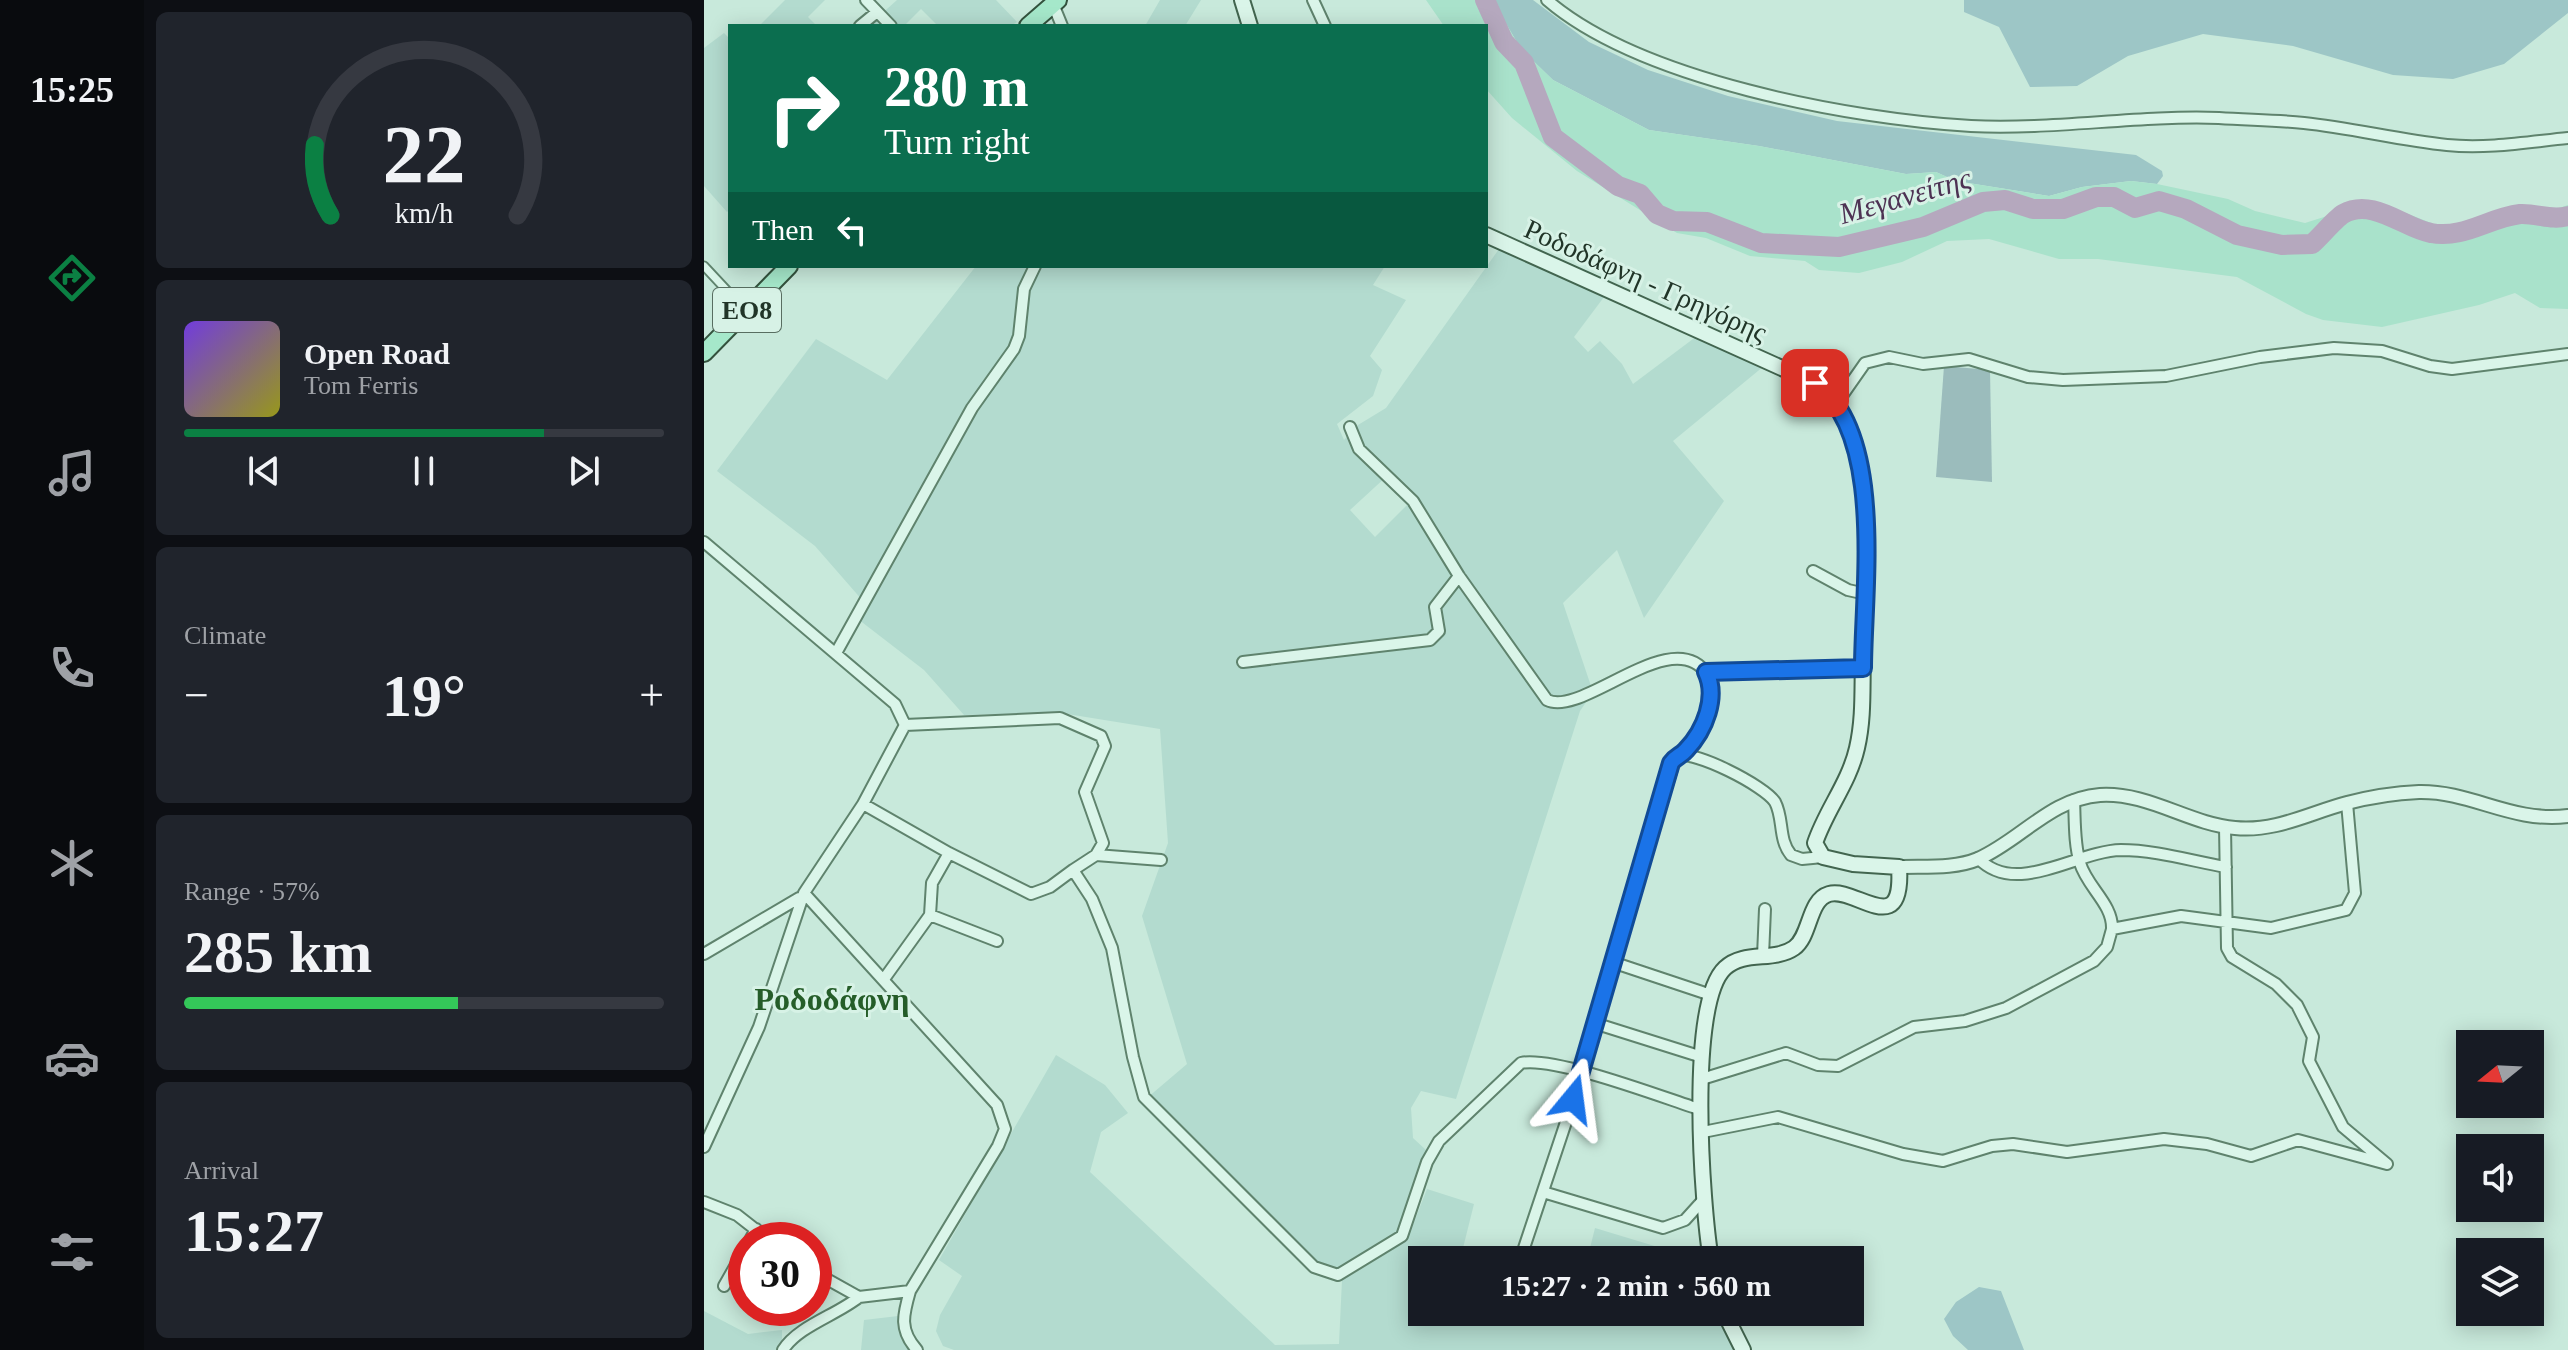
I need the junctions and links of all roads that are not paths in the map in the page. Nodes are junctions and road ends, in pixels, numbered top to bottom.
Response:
1 (866, 0) edge
2 (1242, 0) edge
3 (1313, 0) edge
4 (1547, 0) edge
5 (1055, 2) edge
6 (877, 12) junction
7 (862, 24) edge
8 (889, 24) edge
9 (1030, 24) edge
10 (1061, 24) edge
11 (1249, 24) edge
12 (1324, 24) edge
13 (2568, 138) edge
14 (1488, 236) edge
15 (704, 266) edge
16 (787, 268) edge
17 (1034, 268) edge
18 (746, 311) junction
19 (704, 353) edge
20 (2568, 354) edge
21 (1837, 403) junction
22 (1350, 427) dead end
23 (704, 542) edge
24 (1813, 571) dead end
25 (1459, 576) junction
26 (1866, 594) junction
27 (836, 653) junction
28 (1243, 662) dead end
29 (1863, 668) junction
30 (1706, 672) junction
31 (905, 725) junction
32 (1684, 753) junction
33 (2074, 800) junction
34 (2347, 803) junction
35 (863, 804) junction
36 (2568, 816) edge
37 (2225, 827) junction
38 (949, 853) junction
39 (1096, 855) junction
40 (1823, 857) junction
41 (1978, 858) junction
42 (1161, 860) dead end
43 (2079, 860) junction
44 (1899, 867) junction
45 (2226, 867) junction
46 (1073, 870) junction
47 (802, 896) junction
48 (1765, 909) dead end
49 (930, 915) junction
50 (2225, 922) junction
51 (2112, 929) junction
52 (997, 941) dead end
53 (704, 954) edge
54 (1763, 956) junction
55 (1612, 962) junction
56 (884, 979) junction
57 (1708, 994) junction
58 (1594, 1023) junction
59 (1702, 1057) junction
60 (1580, 1073) junction
61 (1702, 1079) junction
62 (1702, 1110) junction
63 (1703, 1132) junction
64 (704, 1147) edge
65 (1543, 1192) junction
66 (1704, 1199) junction
67 (704, 1202) edge
68 (745, 1222) edge
69 (1525, 1246) edge
70 (1709, 1246) edge
71 (728, 1279) edge
72 (832, 1282) edge
73 (724, 1286) dead end
74 (910, 1291) junction
75 (859, 1297) junction
76 (1731, 1326) edge
77 (783, 1350) edge
78 (917, 1350) edge
79 (1743, 1350) edge

1 - 6 street
2 - 11 main road
3 - 12 street
4 - 13 street
5 - 9 main road
5 - 10 street
6 - 7 street
6 - 8 street
14 - 21 main road, Ροδοδάφνη - Γρηγόρης
15 - 18 street
16 - 18 main road, ΕΟ8
17 - 27 street
18 - 19 main road, ΕΟ8
20 - 21 street
21 - 26 main road
22 - 25 street
23 - 27 street
24 - 26 street
25 - 28 street
25 - 30 street
26 - 29 main road
27 - 31 street
29 - 30 street
29 - 40 main road
30 - 32 street
31 - 35 street
31 - 39 street
32 - 40 street
32 - 55 street
33 - 37 street
33 - 41 street
33 - 43 street
34 - 36 street
34 - 37 street
34 - 50 street
35 - 38 street
35 - 47 street
37 - 45 street
38 - 46 street
38 - 49 street
39 - 42 street
39 - 46 street
40 - 44 main road
41 - 43 street
41 - 44 street
43 - 45 street
43 - 51 street
44 - 54 main road
45 - 50 street
46 - 60 street
47 - 53 street
47 - 56 street
47 - 64 street
48 - 54 street
49 - 52 street
49 - 56 street
50 - 51 street
50 - 63 street
51 - 61 street
54 - 57 main road
55 - 57 street
55 - 58 street
56 - 74 street
57 - 59 main road
58 - 59 street
58 - 60 street
59 - 61 main road
60 - 62 street
60 - 65 street
61 - 62 main road
62 - 63 main road
63 - 66 main road
65 - 66 street
65 - 69 street
66 - 70 main road
67 - 68 street
71 - 73 street
72 - 75 street
74 - 75 street
74 - 78 street
75 - 77 street
76 - 79 main road

